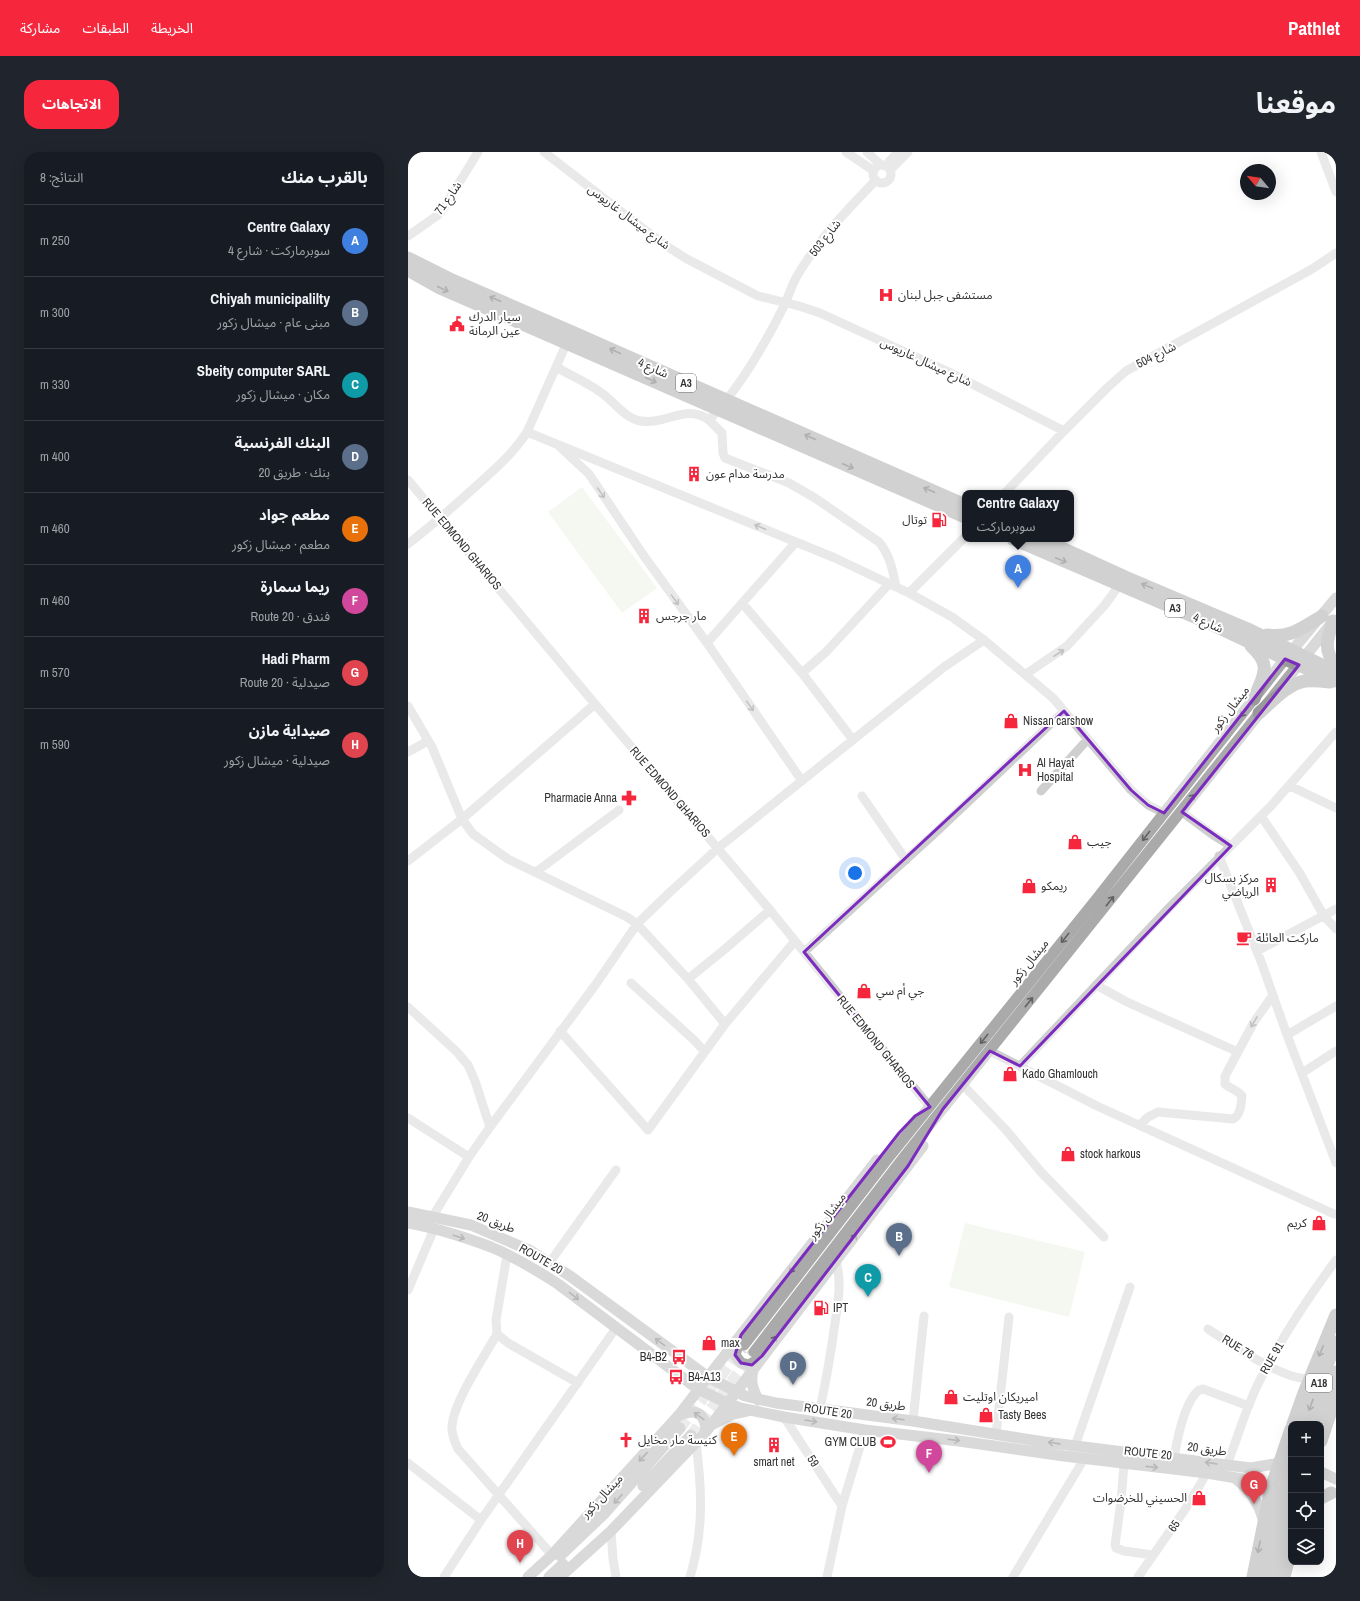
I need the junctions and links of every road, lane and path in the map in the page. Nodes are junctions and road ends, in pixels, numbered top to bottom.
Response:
1 (478, 152) edge
2 (544, 152) edge
3 (846, 152) edge
4 (867, 152) edge
5 (898, 152) edge
6 (908, 152) edge
7 (1321, 152) edge
8 (885, 167) junction
9 (875, 176) junction
10 (1336, 192) edge
11 (408, 236) edge
12 (1336, 253) edge
13 (408, 258) edge
14 (408, 270) edge
15 (785, 303) junction
16 (569, 337) junction
17 (556, 367) junction
18 (723, 405) junction
19 (709, 420) junction
20 (1064, 431) junction
21 (527, 432) junction
22 (556, 444) junction
23 (597, 459) junction
24 (589, 474) junction
25 (408, 480) edge
26 (1008, 490) edge
27 (962, 504) edge
28 (962, 516) edge
29 (440, 518) junction
30 (962, 539) edge
31 (796, 542) junction
32 (1021, 542) edge
33 (1048, 542) edge
34 (408, 544) edge
35 (1122, 581) junction
36 (893, 585) junction
37 (909, 593) junction
38 (1336, 598) edge
39 (742, 603) junction
40 (1330, 618) edge
41 (1248, 635) junction
42 (984, 640) junction
43 (707, 643) junction
44 (1289, 655) junction
45 (1302, 661) junction
46 (1336, 666) edge
47 (1336, 672) edge
48 (802, 673) junction
49 (1026, 674) junction
50 (1336, 682) edge
51 (1254, 699) junction
52 (595, 704) junction
53 (408, 706) edge
54 (1064, 711) junction
55 (1259, 713) junction
56 (1336, 732) edge
57 (1088, 739) junction
58 (853, 740) junction
59 (428, 741) junction
60 (408, 752) edge
61 (802, 781) junction
62 (1290, 786) junction
63 (1041, 791) dead end
64 (862, 796) dead end
65 (1336, 808) edge
66 (619, 810) dead end
67 (1182, 812) junction
68 (1164, 813) junction
69 (1261, 816) junction
70 (462, 819) junction
71 (1231, 846) junction
72 (718, 848) junction
73 (1219, 856) junction
74 (906, 860) junction
75 (408, 861) edge
76 (536, 872) junction
77 (1336, 909) edge
78 (770, 910) junction
79 (1324, 916) junction
80 (637, 924) junction
81 (1336, 929) edge
82 (795, 940) junction
83 (1257, 951) junction
84 (804, 952) junction
85 (688, 979) junction
86 (631, 983) dead end
87 (1096, 985) junction
88 (1273, 995) junction
89 (1336, 1006) edge
90 (408, 1007) edge
91 (725, 1024) junction
92 (560, 1031) junction
93 (1287, 1035) junction
94 (704, 1051) junction
95 (990, 1051) junction
96 (1336, 1051) edge
97 (1238, 1052) junction
98 (1020, 1066) junction
99 (1302, 1073) junction
100 (963, 1085) junction
101 (927, 1109) junction
102 (943, 1109) junction
103 (408, 1118) edge
104 (1140, 1125) junction
105 (490, 1127) junction
106 (469, 1157) junction
107 (1336, 1163) edge
108 (616, 1170) dead end
109 (408, 1212) edge
110 (1335, 1214) edge
111 (433, 1216) junction
112 (408, 1223) edge
113 (434, 1229) junction
114 (1104, 1237) dead end
115 (507, 1255) junction
116 (1336, 1260) edge
117 (836, 1261) junction
118 (550, 1262) junction
119 (1130, 1287) dead end
120 (408, 1290) edge
121 (1336, 1315) edge
122 (924, 1316) dead end
123 (1009, 1318) dead end
124 (616, 1328) junction
125 (1208, 1329) dead end
126 (498, 1334) junction
127 (743, 1340) junction
128 (1336, 1342) edge
129 (758, 1354) junction
130 (722, 1359) junction
131 (691, 1364) junction
132 (1268, 1365) junction
133 (754, 1369) junction
134 (1336, 1372) edge
135 (704, 1374) junction
136 (1310, 1378) junction
137 (578, 1383) junction
138 (690, 1383) junction
139 (1304, 1393) junction
140 (740, 1394) junction
141 (1336, 1396) edge
142 (758, 1400) junction
143 (727, 1403) junction
144 (687, 1404) junction
145 (1249, 1406) junction
146 (740, 1408) junction
147 (820, 1409) junction
148 (751, 1410) junction
149 (1332, 1414) edge
150 (680, 1415) junction
151 (784, 1417) junction
152 (914, 1421) junction
153 (1294, 1421) edge
154 (1305, 1421) edge
155 (1316, 1421) edge
156 (712, 1424) junction
157 (680, 1428) tunnel mouth
158 (865, 1430) junction
159 (705, 1433) junction
160 (996, 1434) junction
161 (1324, 1434) edge
162 (693, 1439) junction
163 (1075, 1446) junction
164 (1174, 1458) junction
165 (1084, 1459) junction
166 (408, 1463) edge
167 (1124, 1464) junction
168 (1287, 1464) edge
169 (1227, 1466) junction
170 (1257, 1468) junction
171 (1207, 1473) junction
172 (1324, 1473) edge
173 (1236, 1478) junction
174 (1336, 1479) edge
175 (1254, 1482) junction
176 (1271, 1488) junction
177 (1288, 1494) edge
178 (498, 1496) junction
179 (842, 1506) junction
180 (1288, 1517) edge
181 (481, 1520) junction
182 (1264, 1523) junction
183 (611, 1531) junction
184 (552, 1555) junction
185 (1152, 1556) junction
186 (1288, 1562) edge
187 (444, 1577) edge
188 (528, 1577) edge
189 (538, 1577) edge
190 (549, 1577) edge
191 (560, 1577) edge
192 (616, 1577) edge
193 (690, 1577) edge
194 (827, 1577) edge
195 (1013, 1577) edge
196 (1138, 1577) edge
197 (1253, 1577) edge
198 (1263, 1577) edge
199 (1273, 1577) edge
200 (1284, 1577) edge

1 - 11 street, شارع 71
2 - 15 street, شارع ميشال غاريوس
3 - 9 street
4 - 8 street
5 - 8 street
6 - 8 street
7 - 10 street
8 - 9 street
8 - 9 street
9 - 15 street, شارع 503
12 - 20 street, شارع 504
16 -> 13 highway, شارع 4 / A3
14 -> 16 highway, شارع 4 / A3
15 - 18 street
15 - 20 street, شارع ميشال غاريوس
16 - 17 street
16 - 18 highway, شارع 4 / A3
17 - 19 street
17 - 21 street
18 - 19 street
27 -> 18 highway, شارع 4 / A3
18 -> 28 highway, شارع 4 / A3
19 - 36 street
20 - 26 street, شارع 504
21 - 22 street
21 - 29 street
22 - 23 street
22 - 24 street
23 - 24 street
31 -> 23 street
24 -> 43 street
25 - 29 street, RUE EDMOND GHARIOS
29 - 34 street
29 - 52 street, RUE EDMOND GHARIOS
30 - 37 street
31 - 36 street
31 - 39 street
32 -> 35 highway, شارع 4 / A3
33 - 35 highway, شارع 4 / A3
35 - 41 highway, شارع 4 / A3
49 -> 35 street
36 - 37 street
36 - 48 street
37 - 42 street
38 - 40 main road, ميشال زكور
39 - 43 street
39 - 48 street
40 - 41 highway
40 - 44 main road, ميشال زكور
40 - 45 main road, ميشال زكور
40 - 46 highway
41 - 44 highway, شارع 4 / A3
41 - 51 highway
42 - 49 street
42 - 58 street
43 -> 61 street
44 - 45 highway, شارع 4 / A3
44 - 51 main road, ميشال زكور
45 - 47 highway, شارع 4 / A3
45 - 50 highway, شارع 4 / A3
45 - 55 main road, ميشال زكور
48 - 58 street
49 - 54 street
50 - 55 highway
51 -> 68 main road, ميشال زكور
52 - 70 street
52 - 72 street, RUE EDMOND GHARIOS
53 - 59 street
54 - 57 street
54 - 74 street
67 -> 55 main road, ميشال زكور
56 - 62 street
57 - 63 street
57 - 68 street
58 - 61 street
59 - 60 street
59 - 70 street
61 - 72 street
62 - 65 street
62 - 69 street
64 - 74 street
66 - 76 street
67 - 71 street
95 -> 67 main road, ميشال زكور
68 -> 101 main road, ميشال زكور
69 - 71 street
69 - 79 street
70 - 75 street
70 - 76 street
71 - 73 street
72 - 78 street, RUE EDMOND GHARIOS
72 - 80 street
73 - 83 street
73 - 87 street
74 - 84 street
76 - 80 street
77 - 79 street
78 - 82 street, RUE EDMOND GHARIOS
78 - 85 street
79 - 81 street
79 - 83 street
80 - 85 street
80 - 92 street
82 - 84 street, RUE EDMOND GHARIOS
82 - 91 street
83 - 88 street
84 - 101 street, RUE EDMOND GHARIOS
85 - 91 street
86 - 94 street
87 - 97 street
87 - 98 street
88 - 93 street
88 -> 97 street
89 - 93 street
90 - 105 street
91 - 94 street
92 - 94 street
92 - 105 street
93 - 99 street
95 - 98 street
95 - 100 main road, ميشال زكور
96 - 99 street
97 - 104 street
98 - 104 street
99 - 107 street
100 - 102 main road, ميشال زكور
100 - 114 street
101 -> 127 main road, ميشال زكور
117 -> 102 main road
102 - 129 main road, ميشال زكور
103 - 106 street
104 - 110 street
105 - 106 street
106 - 111 street
108 - 118 street
109 - 111 main road, طريق 20
111 - 118 main road, طريق 20
112 - 113 main road, ROUTE 20
113 -> 115 main road, ROUTE 20
113 - 120 street
115 -> 124 main road, ROUTE 20
115 - 126 street
116 - 132 street, RUE 91
129 -> 117 main road
117 - 147 street
131 -> 118 main road, طريق 20
119 - 163 street
121 -> 136 highway
122 - 152 street
123 - 160 street
124 - 137 street
124 - 138 main road, ROUTE 20
125 - 132 street, RUE 76
126 - 137 street
126 - 178 street
127 - 129 main road
127 - 130 main road, ميشال زكور
128 -> 154 highway, A18
129 - 133 main road
130 - 131 main road
130 - 135 main road, ميشال زكور
131 - 135 main road, طريق 20
132 - 136 street, RUE 76
132 - 139 street, RUE 76
132 - 145 street, RUE 91
133 - 140 main road
133 - 142 main road
134 - 155 highway, A18
135 - 138 main road, ميشال زكور
135 - 140 main road, طريق 20
136 - 139 highway
137 - 178 street
138 - 143 main road, ROUTE 20
138 - 144 main road, ميشال زكور
138 - 144 main road
139 - 153 highway
140 - 142 main road, طريق 20
140 - 143 main road
140 - 146 main road
141 - 149 highway
142 - 147 main road, طريق 20
143 - 146 main road, ROUTE 20
143 - 156 main road
144 - 150 main road, ميشال زكور
145 - 164 street
145 - 169 street, RUE 91
146 - 148 main road, ROUTE 20
152 -> 147 main road, طريق 20
148 - 151 main road, ROUTE 20
148 - 156 main road
149 - 161 highway
159 -> 150 main road
150 -> 184 main road, ميشال زكور
151 -> 158 main road, ROUTE 20
151 - 179 street, 59
152 - 160 main road, طريق 20
156 - 159 main road
157 -> 189 main road, ميشال زكور
158 -> 165 main road, ROUTE 20
158 - 179 street
159 - 162 main road
163 -> 160 main road, طريق 20
162 - 183 main road
162 - 190 main road, ميشال زكور
162 - 193 street
163 - 164 main road, طريق 20
169 -> 164 main road, طريق 20
165 - 167 main road, ROUTE 20
165 - 195 street
166 - 181 street
167 -> 171 main road, ROUTE 20
167 - 185 street
168 - 170 main road, طريق 20
168 - 176 highway
168 - 198 highway, bridge
169 - 170 main road, طريق 20
170 - 175 main road
171 - 173 main road, ROUTE 20
171 - 185 street, 65
172 - 174 main road
173 - 175 main road, ROUTE 20
173 - 182 main road
175 - 176 main road, ROUTE 20
176 - 177 main road, ROUTE 20
176 - 182 highway
178 - 181 street
178 - 184 street
179 - 194 street
180 - 199 highway
181 - 187 street
182 -> 197 highway
183 - 191 main road
183 - 192 street
184 - 188 main road, ميشال زكور
185 - 196 street, 65
186 - 200 highway

